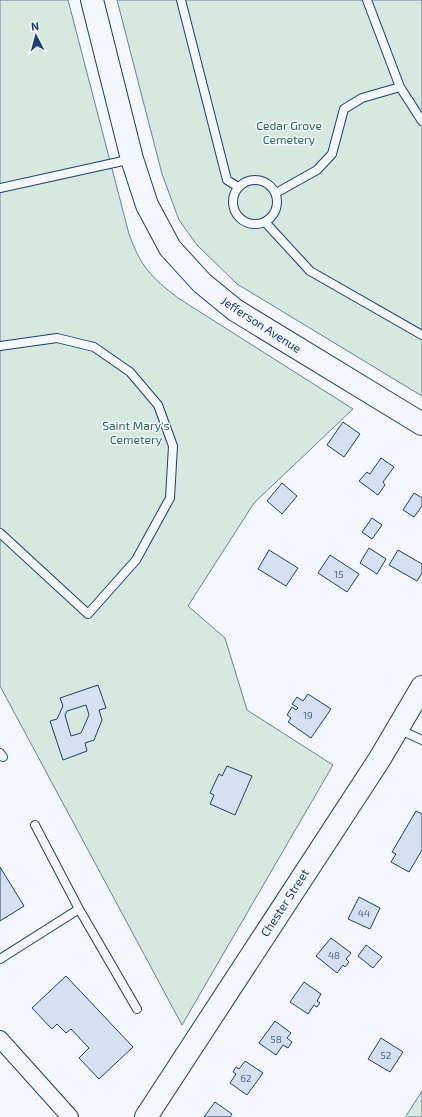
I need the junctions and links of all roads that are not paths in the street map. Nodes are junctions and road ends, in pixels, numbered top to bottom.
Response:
1 (92, 0) edge
2 (190, 0) edge
3 (368, 0) edge
4 (182, 3) edge
5 (400, 87) junction
6 (422, 121) edge
7 (132, 159) junction
8 (238, 187) junction
9 (0, 188) edge
10 (276, 193) junction
11 (265, 222) junction
12 (422, 335) edge
13 (0, 346) edge
14 (422, 424) edge
15 (0, 533) edge
16 (422, 687) edge
17 (397, 729) junction
18 (422, 740) edge
19 (35, 825) dead end
20 (79, 909) junction
21 (0, 958) edge
22 (138, 1009) dead end
23 (0, 1039) edge
24 (70, 1117) edge
25 (146, 1117) edge

1 - 7 main road, Jefferson Avenue
2 - 4 lane
3 - 5 lane
4 - 8 lane
5 - 6 lane
5 - 10 lane
7 - 9 lane
7 - 14 main road, Jefferson Avenue
8 - 10 lane
8 - 11 lane
10 - 11 lane
11 - 12 lane
13 - 15 lane
16 - 17 main road, Chester Street
17 - 18 lane
17 - 25 main road, Chester Street
19 - 20 lane
20 - 21 lane
20 - 22 lane
23 - 24 street

